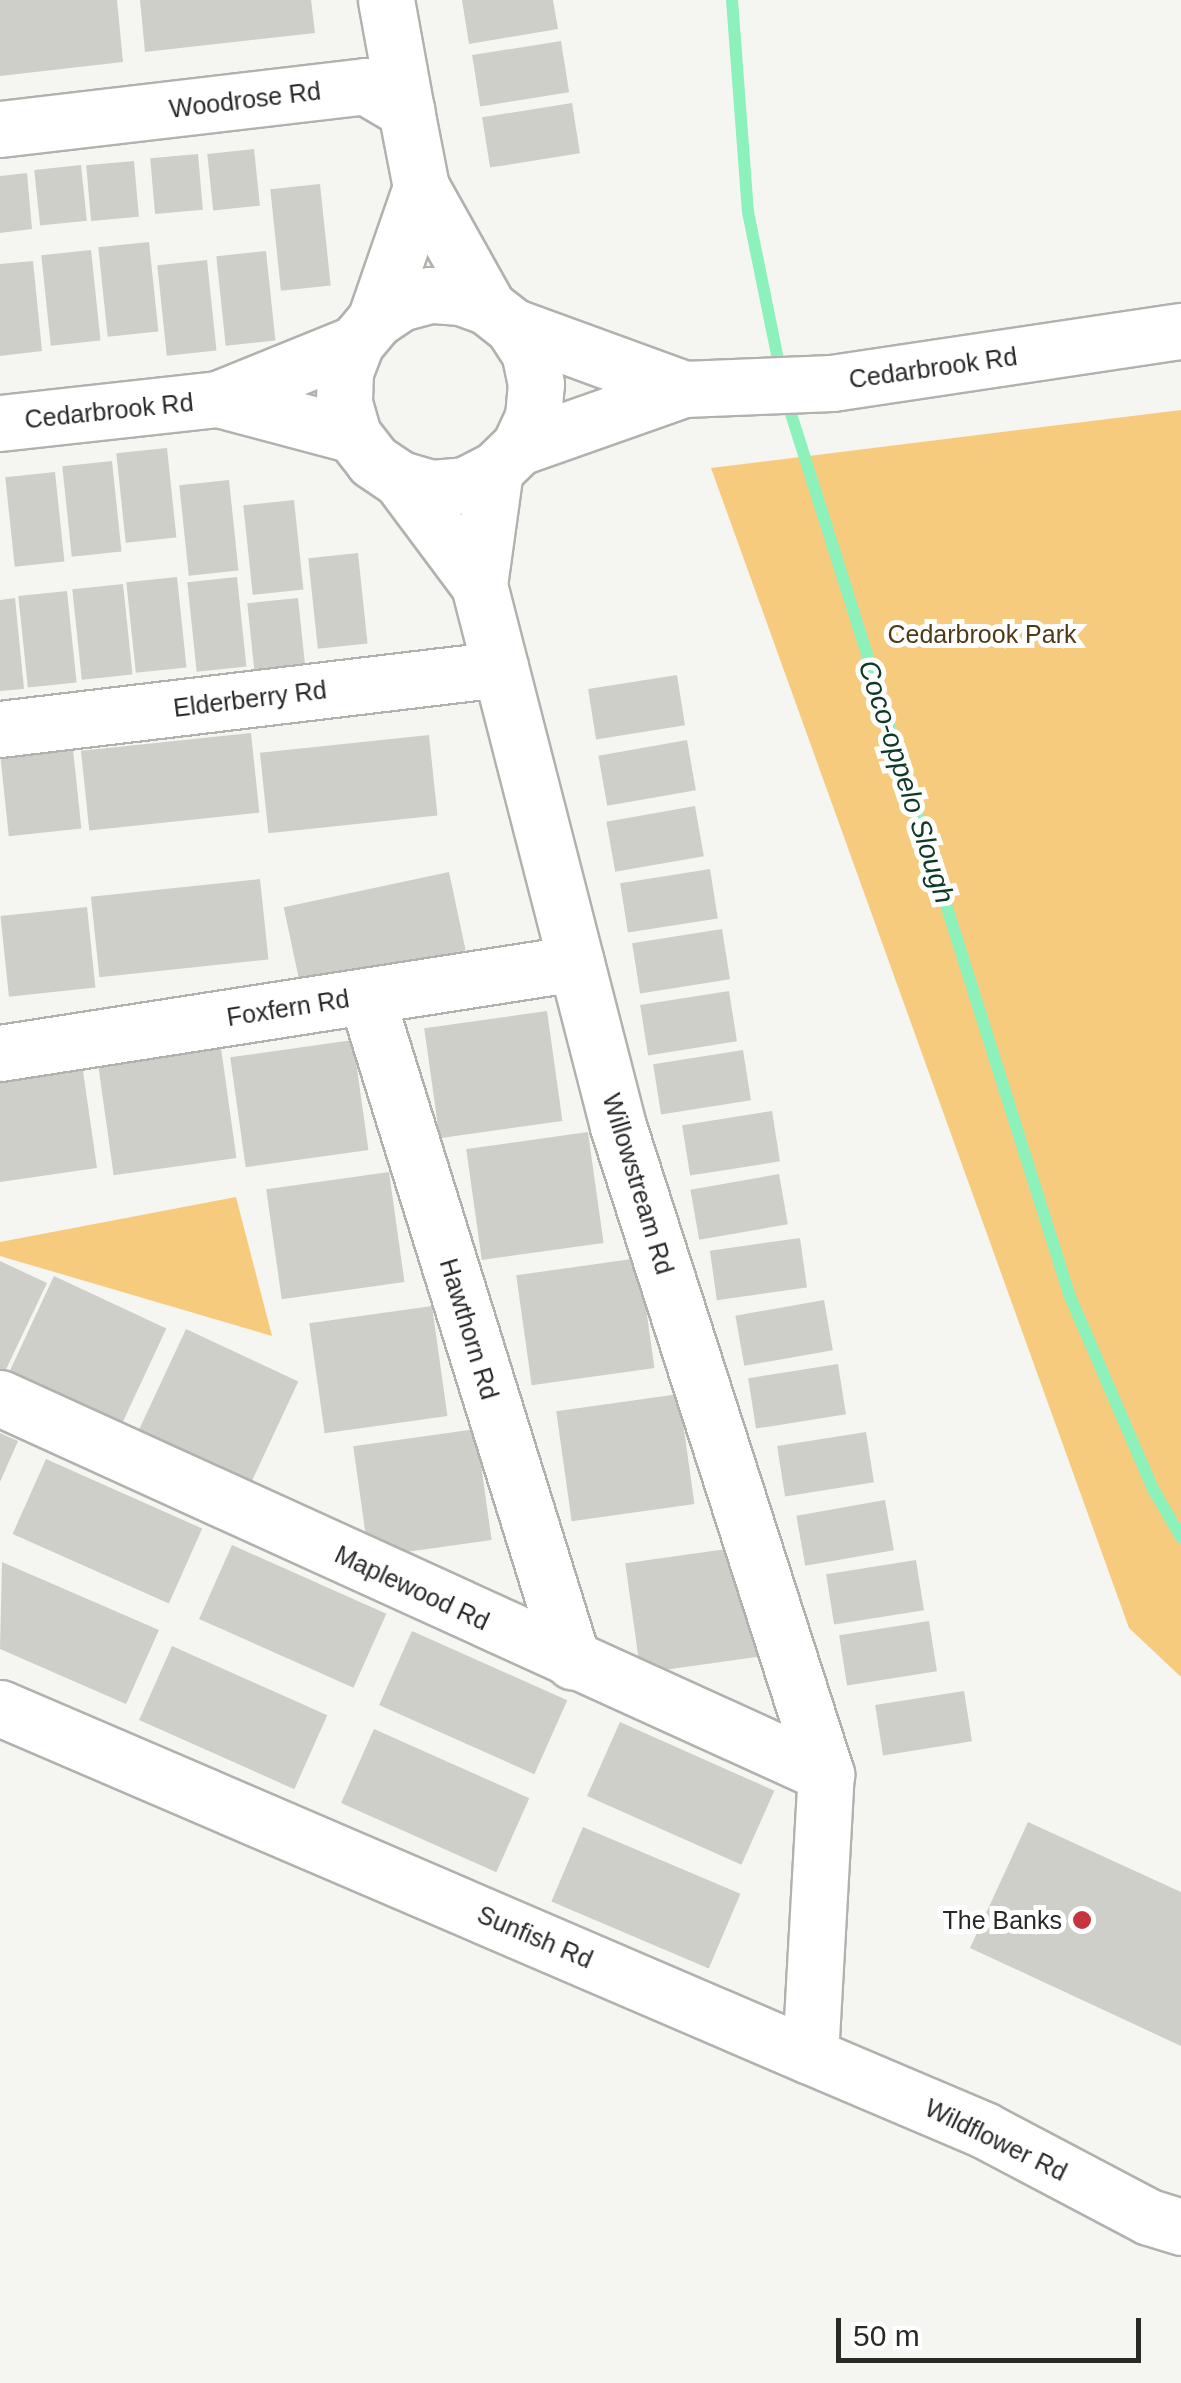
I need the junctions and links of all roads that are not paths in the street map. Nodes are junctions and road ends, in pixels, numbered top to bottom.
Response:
1 (386, 0) edge
2 (406, 110) junction
3 (0, 129) edge
4 (420, 186) junction
5 (500, 317) junction
6 (365, 332) junction
7 (1181, 332) edge
8 (684, 389) junction
9 (218, 399) junction
10 (0, 423) edge
11 (354, 434) junction
12 (507, 459) junction
13 (400, 480) junction
14 (478, 585) junction
15 (500, 669) junction
16 (0, 729) edge
17 (576, 962) junction
18 (366, 996) junction
19 (0, 1053) edge
20 (0, 1398) edge
21 (572, 1662) junction
22 (0, 1708) edge
23 (826, 1774) junction
24 (810, 2056) junction
25 (1181, 2227) edge

1 - 2 street
2 - 3 street, Woodrose Rd
2 - 4 street
4 - 5 street
4 - 6 street
5 - 6 street
5 - 8 street
5 - 12 street
6 - 9 street
6 - 11 street
7 - 8 street, Cedarbrook Rd
8 - 12 street
9 - 10 street, Cedarbrook Rd
9 - 11 street
11 - 13 street
12 - 13 street
12 - 14 street
13 - 14 street
14 - 15 street, Willowstream Rd
15 - 16 street, Elderberry Rd
15 - 17 street, Willowstream Rd
17 - 18 street, Foxfern Rd
17 - 23 street, Willowstream Rd
18 - 19 street, Foxfern Rd
18 - 21 street, Hawthorn Rd
20 - 21 street, Maplewood Rd
21 - 23 street, Maplewood Rd
22 - 24 street, Sunfish Rd
23 - 24 street
24 - 25 street, Wildflower Rd

